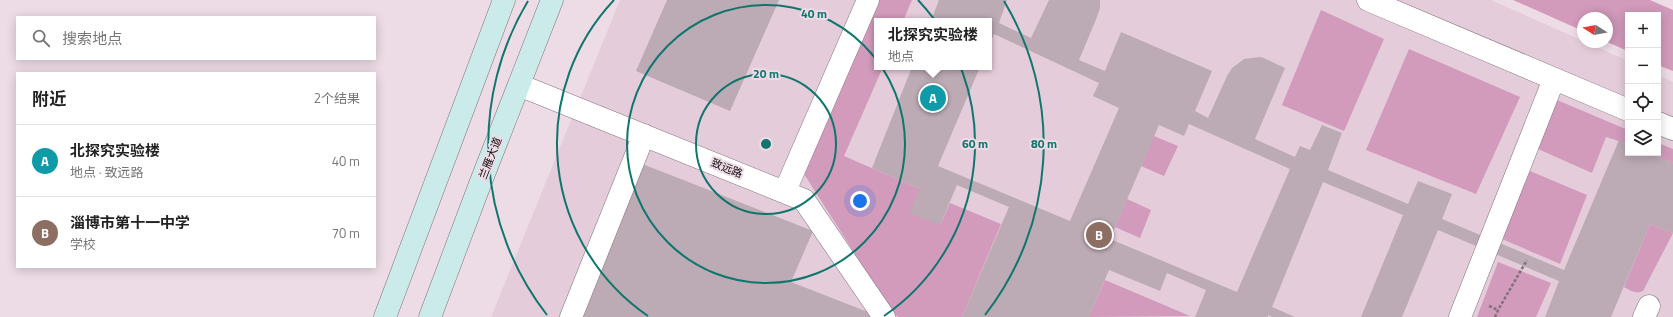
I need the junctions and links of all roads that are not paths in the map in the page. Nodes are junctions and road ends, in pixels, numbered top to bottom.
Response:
1 (504, 0) edge
2 (552, 0) edge
3 (868, 0) edge
4 (1368, 0) edge
5 (1554, 79) junction
6 (518, 85) junction
7 (1625, 109) edge
8 (1661, 124) edge
9 (1673, 130) edge
10 (644, 135) junction
11 (785, 191) junction
12 (385, 317) edge
13 (430, 317) edge
14 (571, 317) edge
15 (884, 317) edge
16 (1460, 317) edge

1 - 12 main road
2 - 6 main road, 兰雁大道
3 - 11 street
4 - 5 street
5 - 7 street
5 - 16 street
6 - 10 street, 致远路
6 - 13 main road, 兰雁大道
8 - 9 street
10 - 11 street, 致远路
10 - 14 street
11 - 15 street, 致远路

